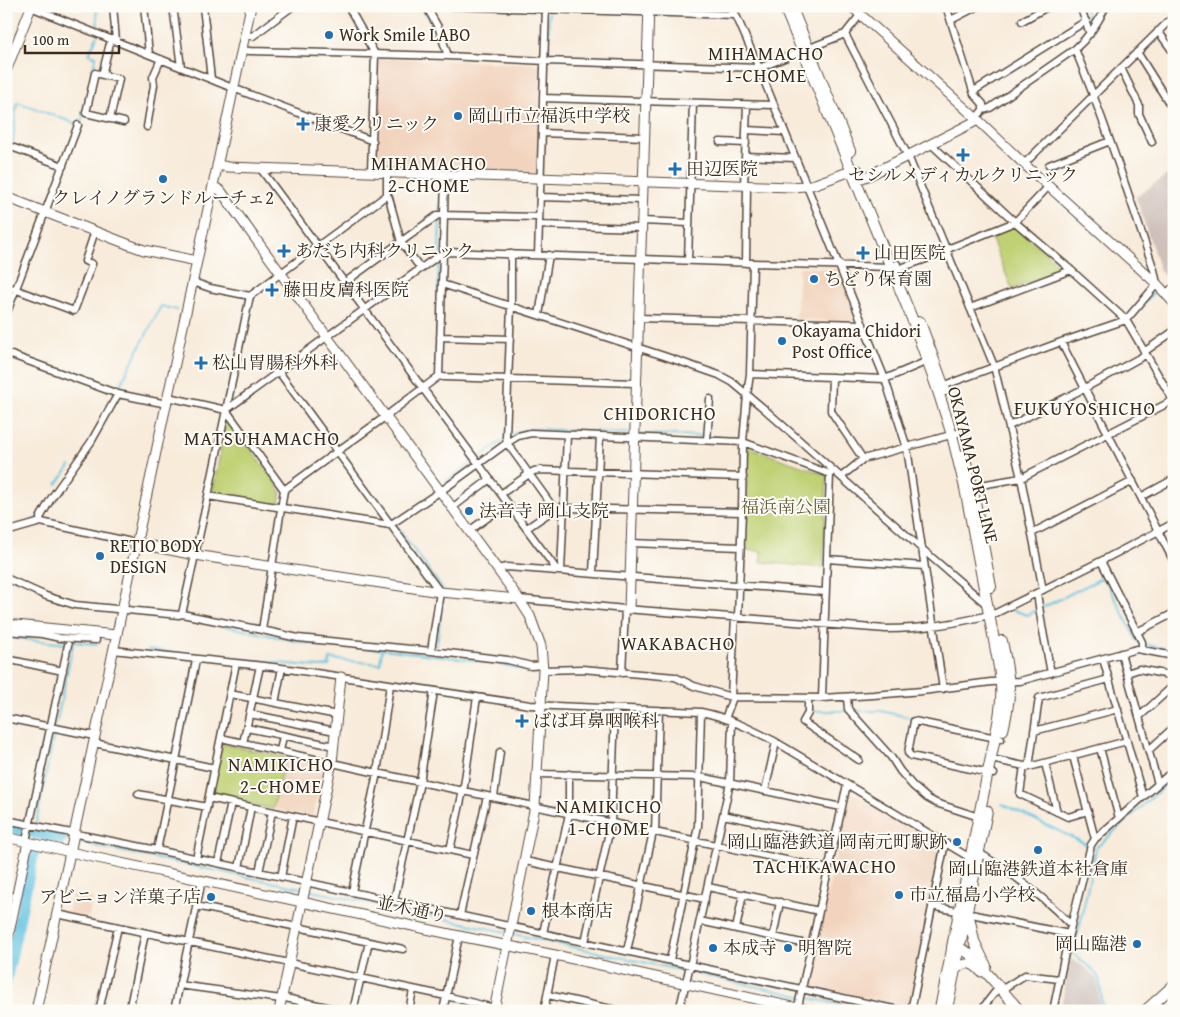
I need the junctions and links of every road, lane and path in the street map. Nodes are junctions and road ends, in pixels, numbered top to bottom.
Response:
1 (113, 6) edge
2 (144, 6) edge
3 (173, 6) edge
4 (203, 6) edge
5 (250, 6) edge
6 (293, 6) edge
7 (348, 6) edge
8 (426, 6) edge
9 (445, 6) edge
10 (732, 6) edge
11 (784, 6) edge
12 (791, 6) edge
13 (851, 6) edge
14 (946, 6) edge
15 (978, 6) edge
16 (1049, 6) edge
17 (1080, 6) edge
18 (1106, 6) edge
19 (30, 7) edge
20 (548, 8) edge
21 (42, 9) edge
22 (648, 9) edge
23 (1101, 10) edge
24 (735, 14) junction
25 (860, 15) junction
26 (1174, 16) edge
27 (951, 20) junction
28 (1022, 21) dead end
29 (1086, 21) junction
30 (1158, 31) junction
31 (845, 34) junction
32 (1090, 34) junction
33 (245, 35) junction
34 (114, 40) junction
35 (805, 49) junction
36 (1075, 49) junction
37 (242, 50) junction
38 (1137, 52) junction
39 (1174, 53) edge
40 (149, 54) junction
41 (375, 54) junction
42 (447, 55) junction
43 (161, 59) junction
44 (545, 59) junction
45 (647, 65) junction
46 (181, 67) junction
47 (759, 68) junction
48 (1121, 68) junction
49 (6, 72) edge
50 (102, 75) junction
51 (211, 78) junction
52 (234, 88) junction
53 (974, 91) junction
54 (1094, 94) junction
55 (543, 98) junction
56 (646, 101) junction
57 (693, 103) junction
58 (747, 105) junction
59 (774, 105) junction
60 (982, 110) junction
61 (1174, 111) edge
62 (110, 119) junction
63 (977, 119) junction
64 (124, 122) dead end
65 (78, 126) dead end
66 (146, 127) dead end
67 (746, 130) junction
68 (784, 132) junction
69 (542, 133) junction
70 (644, 138) junction
71 (373, 141) junction
72 (1110, 141) junction
73 (720, 142) dead end
74 (1152, 142) dead end
75 (746, 143) junction
76 (931, 144) junction
77 (6, 145) edge
78 (745, 156) junction
79 (908, 156) junction
80 (795, 158) junction
81 (1024, 164) junction
82 (217, 165) junction
83 (1049, 165) dead end
84 (63, 166) junction
85 (260, 168) junction
86 (371, 171) junction
87 (387, 172) junction
88 (445, 174) junction
89 (856, 175) junction
90 (540, 178) junction
91 (643, 182) junction
92 (690, 183) junction
93 (745, 185) junction
94 (213, 186) junction
95 (806, 186) junction
96 (1049, 186) junction
97 (387, 195) junction
98 (6, 197) edge
99 (540, 198) junction
100 (642, 200) junction
101 (46, 212) junction
102 (441, 214) junction
103 (539, 217) junction
104 (1015, 222) junction
105 (689, 223) junction
106 (539, 225) junction
107 (641, 225) junction
108 (95, 231) junction
109 (401, 242) junction
110 (317, 246) junction
111 (946, 251) junction
112 (441, 254) junction
113 (511, 254) junction
114 (538, 255) junction
115 (548, 255) junction
116 (640, 259) junction
117 (688, 260) junction
118 (197, 261) junction
119 (746, 263) junction
120 (753, 263) junction
121 (838, 266) junction
122 (895, 268) junction
123 (421, 269) junction
124 (1071, 270) junction
125 (281, 273) junction
126 (193, 282) junction
127 (344, 282) junction
128 (442, 284) junction
129 (1157, 284) junction
130 (6, 286) edge
131 (1174, 288) edge
132 (16, 289) junction
133 (1166, 294) junction
134 (250, 296) junction
135 (1174, 303) edge
136 (511, 306) junction
137 (970, 308) junction
138 (364, 310) junction
139 (6, 314) edge
140 (539, 315) junction
141 (638, 318) junction
142 (1126, 320) junction
143 (752, 321) junction
144 (863, 324) junction
145 (1174, 331) edge
146 (327, 337) junction
147 (440, 337) junction
148 (510, 339) junction
149 (1061, 342) junction
150 (636, 347) junction
151 (6, 353) edge
152 (1145, 353) junction
153 (931, 359) junction
154 (994, 366) junction
155 (279, 372) junction
156 (750, 374) junction
157 (439, 376) junction
158 (832, 377) junction
159 (508, 378) junction
160 (885, 379) junction
161 (635, 383) junction
162 (424, 387) junction
163 (940, 387) junction
164 (1085, 388) junction
165 (118, 394) junction
166 (746, 395) junction
167 (710, 399) dead end
168 (1173, 400) edge
169 (167, 401) junction
170 (226, 410) junction
171 (385, 417) junction
172 (1009, 426) junction
173 (1108, 433) junction
174 (955, 434) junction
175 (567, 435) junction
176 (600, 436) junction
177 (634, 438) junction
178 (708, 438) junction
179 (743, 442) junction
180 (507, 443) junction
181 (906, 448) junction
182 (337, 452) junction
183 (863, 459) junction
184 (479, 463) junction
185 (566, 471) junction
186 (598, 472) junction
187 (832, 472) junction
188 (633, 473) junction
189 (529, 474) junction
190 (841, 476) junction
191 (743, 477) junction
192 (490, 478) junction
193 (1022, 478) junction
194 (1174, 480) edge
195 (1133, 481) junction
196 (968, 487) junction
197 (284, 490) junction
198 (440, 490) junction
199 (501, 494) junction
200 (208, 496) junction
201 (1141, 497) junction
202 (508, 503) junction
203 (281, 508) junction
204 (452, 508) junction
205 (564, 508) junction
206 (596, 508) junction
207 (632, 509) junction
208 (555, 510) junction
209 (742, 512) junction
210 (41, 522) junction
211 (1174, 523) edge
212 (390, 525) junction
213 (527, 528) junction
214 (469, 531) junction
215 (1158, 531) junction
216 (6, 532) edge
217 (1032, 533) junction
218 (136, 543) junction
219 (630, 543) junction
220 (741, 547) junction
221 (922, 549) junction
222 (195, 555) junction
223 (827, 559) junction
224 (1101, 561) junction
225 (1174, 562) edge
226 (924, 566) junction
227 (272, 567) junction
228 (496, 569) junction
229 (559, 570) junction
230 (593, 573) junction
231 (629, 576) junction
232 (6, 578) edge
233 (739, 584) junction
234 (440, 592) junction
235 (825, 592) junction
236 (1040, 592) junction
237 (519, 599) junction
238 (122, 609) junction
239 (627, 609) junction
240 (991, 611) junction
241 (1174, 613) edge
242 (182, 614) junction
243 (736, 617) junction
244 (6, 624) edge
245 (824, 624) junction
246 (934, 627) junction
247 (6, 630) edge
248 (262, 630) junction
249 (1137, 632) junction
250 (116, 635) junction
251 (96, 640) dead end
252 (68, 645) dead end
253 (1142, 646) junction
254 (113, 650) junction
255 (431, 651) junction
256 (1122, 653) junction
257 (1174, 656) edge
258 (6, 659) edge
259 (1103, 659) junction
260 (196, 660) junction
261 (236, 663) junction
262 (260, 666) junction
263 (282, 668) junction
264 (543, 668) junction
265 (63, 671) junction
266 (622, 673) junction
267 (1051, 673) junction
268 (1127, 673) junction
269 (1174, 676) edge
270 (341, 677) junction
271 (1109, 679) junction
272 (1005, 682) junction
273 (390, 685) junction
274 (1174, 685) edge
275 (943, 689) junction
276 (434, 691) junction
277 (230, 694) junction
278 (732, 697) junction
279 (847, 697) junction
280 (253, 698) junction
281 (477, 698) junction
282 (808, 698) junction
283 (822, 698) junction
284 (275, 702) junction
285 (542, 706) junction
286 (615, 709) junction
287 (1118, 709) junction
288 (659, 710) junction
289 (701, 712) junction
290 (250, 714) junction
291 (337, 715) junction
292 (1139, 717) junction
293 (6, 718) edge
294 (729, 720) junction
295 (247, 728) junction
296 (1174, 728) edge
297 (52, 729) junction
298 (335, 731) junction
299 (1034, 731) junction
300 (283, 736) junction
301 (221, 738) junction
302 (998, 739) junction
303 (94, 740) junction
304 (1127, 741) junction
305 (776, 742) junction
306 (243, 743) junction
307 (334, 746) junction
308 (1100, 748) junction
309 (1149, 750) junction
310 (280, 751) junction
311 (500, 752) dead end
312 (1072, 756) junction
313 (176, 760) junction
314 (859, 760) dead end
315 (994, 760) junction
316 (332, 762) junction
317 (1045, 763) junction
318 (1027, 767) junction
319 (214, 768) junction
320 (1174, 770) edge
321 (377, 773) junction
322 (991, 773) junction
323 (537, 774) junction
324 (569, 774) junction
325 (613, 776) junction
326 (656, 776) junction
327 (700, 777) junction
328 (420, 782) junction
329 (730, 783) junction
330 (847, 784) junction
331 (1158, 784) junction
332 (463, 790) junction
333 (765, 791) junction
334 (138, 794) dead end
335 (490, 796) junction
336 (1143, 797) junction
337 (208, 798) junction
338 (168, 799) junction
339 (231, 803) junction
340 (535, 806) junction
341 (207, 807) junction
342 (251, 807) junction
343 (841, 807) junction
344 (272, 812) junction
345 (1057, 812) junction
346 (1088, 812) junction
347 (569, 814) junction
348 (723, 815) junction
349 (293, 816) junction
350 (982, 818) junction
351 (1119, 818) junction
352 (6, 820) edge
353 (318, 822) junction
354 (611, 823) junction
355 (32, 826) junction
356 (365, 832) junction
357 (654, 832) junction
358 (6, 837) edge
359 (835, 838) junction
360 (1095, 839) junction
361 (27, 840) junction
362 (696, 840) junction
363 (407, 841) junction
364 (72, 842) junction
365 (945, 843) junction
366 (717, 844) junction
367 (157, 850) junction
368 (450, 850) junction
369 (473, 855) junction
370 (975, 855) junction
371 (196, 859) junction
372 (525, 861) junction
373 (218, 864) junction
374 (557, 867) junction
375 (239, 868) junction
376 (828, 869) junction
377 (259, 872) junction
378 (599, 876) junction
379 (280, 877) junction
380 (202, 880) junction
381 (642, 885) junction
382 (708, 887) junction
383 (304, 891) junction
384 (352, 892) junction
385 (684, 894) junction
386 (743, 894) junction
387 (705, 899) junction
388 (394, 901) junction
389 (780, 902) junction
390 (196, 906) junction
391 (932, 906) junction
392 (819, 911) junction
393 (963, 912) junction
394 (57, 914) junction
395 (460, 915) junction
396 (700, 921) junction
397 (1071, 925) junction
398 (118, 927) junction
399 (296, 927) junction
400 (736, 929) junction
401 (145, 932) junction
402 (543, 933) junction
403 (510, 934) junction
404 (1069, 934) junction
405 (460, 936) junction
406 (773, 937) junction
407 (188, 942) junction
408 (369, 942) junction
409 (585, 942) junction
410 (812, 945) junction
411 (6, 947) edge
412 (956, 947) junction
413 (403, 950) dead end
414 (627, 951) junction
415 (555, 955) junction
416 (670, 960) junction
417 (288, 964) junction
418 (690, 966) junction
419 (955, 970) junction
420 (361, 979) junction
421 (1059, 979) junction
422 (687, 980) junction
423 (179, 985) junction
424 (1174, 985) edge
425 (998, 986) junction
426 (413, 990) junction
427 (802, 991) junction
428 (548, 995) junction
429 (446, 996) junction
430 (281, 998) junction
431 (798, 1006) edge
432 (494, 1009) edge
433 (36, 1011) edge
434 (99, 1011) edge
435 (129, 1011) edge
436 (174, 1011) edge
437 (278, 1011) edge
438 (345, 1011) edge
439 (353, 1011) edge
440 (409, 1011) edge
441 (442, 1011) edge
442 (544, 1011) edge
443 (620, 1011) edge
444 (679, 1011) edge
445 (811, 1011) edge
446 (903, 1011) edge
447 (911, 1011) edge
448 (939, 1011) edge
449 (947, 1011) edge
450 (983, 1011) edge
451 (1020, 1011) edge
452 (1053, 1011) edge
453 (1145, 1011) edge

1 - 34 street
2 - 40 street
3 - 46 street
4 - 51 street
5 - 33 street
6 - 33 street
7 - 41 street
8 - 42 street
9 - 20 street
10 - 24 street
11 - 35 main road, OKAYAMA PORT LINE
12 - 35 main road, OKAYAMA PORT LINE
13 - 25 street
14 - 27 street
15 - 27 street
16 - 28 street
17 - 29 street
18 - 23 street
19 - 21 street
19 - 49 street
20 - 22 street
20 - 44 street
21 - 34 street
22 - 24 street
22 - 45 street
23 - 32 street
24 - 47 street
25 - 31 street
25 - 63 street
26 - 30 street
27 - 53 street
29 - 32 street
29 - 53 street
30 - 38 street
30 - 39 street
31 - 35 street
31 - 79 street
32 - 36 street
33 - 37 street
34 - 40 street
34 - 50 street
35 - 47 street
35 - 89 main road, OKAYAMA PORT LINE
36 - 54 street
36 - 60 street
37 - 41 street
37 - 52 street
38 - 48 street
38 - 61 street
40 - 43 street
41 - 42 street
41 - 71 street
42 - 44 street
43 - 46 street
43 - 66 street
44 - 45 street
44 - 55 street
45 - 47 street
45 - 56 street
46 - 51 street
47 - 59 street
48 - 54 street
48 - 74 street
50 - 62 street
50 - 62 street
51 - 52 street
52 - 71 street
52 - 82 street
53 - 60 street
54 - 72 street
54 - 81 street
55 - 56 street
55 - 69 street
56 - 57 street
56 - 70 street
57 - 58 street
57 - 92 street
58 - 59 street
58 - 67 street
59 - 68 street
60 - 63 street
62 - 64 street
63 - 76 street
63 - 81 street
65 - 84 street
67 - 68 street
67 - 75 street
68 - 80 street
69 - 70 street
69 - 90 street
70 - 91 street
71 - 86 street
72 - 83 street
72 - 129 street
73 - 75 street
75 - 78 street
76 - 79 street
76 - 104 street
77 - 84 street
78 - 80 street
78 - 93 street
79 - 89 street
79 - 111 street
80 - 95 street
81 - 96 street
82 - 85 street
82 - 94 street
84 - 101 street
85 - 86 street
85 - 110 street
86 - 87 street
87 - 88 street
87 - 97 street
88 - 90 street
88 - 102 street
89 - 95 street
89 - 122 main road, OKAYAMA PORT LINE
90 - 91 street
90 - 99 street
91 - 92 street
91 - 100 street
92 - 93 street
92 - 105 street
93 - 95 street
93 - 119 street
94 - 118 street
94 - 125 street
95 - 121 street
96 - 104 street
96 - 129 street
97 - 109 street
97 - 110 street
98 - 101 street
99 - 100 street
99 - 103 street
100 - 107 street
101 - 108 street
101 - 132 street
102 - 103 street
102 - 109 street
102 - 112 street
103 - 106 street
104 - 111 street
104 - 124 street
105 - 107 street
105 - 117 street
106 - 107 street
106 - 114 street
107 - 116 street
108 - 118 street
108 - 132 street
109 - 123 street
109 - 127 street
110 - 125 street
110 - 127 street
111 - 122 street
111 - 137 street
112 - 113 street
112 - 123 street
112 - 128 street
113 - 114 street
113 - 136 street
114 - 115 street
115 - 116 street
115 - 140 street
116 - 117 street
116 - 141 street
117 - 119 street
118 - 126 street
119 - 120 street
120 - 121 street
120 - 143 street
121 - 122 street
121 - 144 street
122 - 153 main road, OKAYAMA PORT LINE
123 - 138 street
124 - 137 street
124 - 142 street
125 - 134 street
125 - 146 street
126 - 134 street
126 - 169 street
127 - 138 street
128 - 136 street
128 - 147 street
129 - 133 street
129 - 142 street
130 - 132 street
131 - 133 street
132 - 139 street
133 - 135 street
134 - 170 street
136 - 140 street
136 - 148 street
137 - 154 street
138 - 146 street
138 - 162 street
140 - 150 street
141 - 143 street
141 - 150 street
142 - 149 street
142 - 152 street
143 - 144 street
143 - 156 street
144 - 160 street
145 - 152 street
146 - 155 street
146 - 171 street
147 - 148 street
147 - 157 street
148 - 159 street
149 - 154 street
149 - 164 street
150 - 161 street
150 - 166 street
151 - 165 street
152 - 164 street
152 - 168 street
153 - 160 street
153 - 163 main road, OKAYAMA PORT LINE
154 - 163 street
154 - 172 street
155 - 170 street
155 - 182 street
156 - 158 street
156 - 166 street
157 - 159 street
157 - 162 street
158 - 160 street
158 - 183 street
159 - 161 street
159 - 180 street
160 - 181 street
161 - 177 street
162 - 171 street
162 - 184 street
163 - 174 main road, OKAYAMA PORT LINE
164 - 172 street
164 - 173 street
165 - 169 street
165 - 210 street
166 - 179 street
166 - 187 street
167 - 178 street
168 - 173 street
169 - 170 street
169 - 218 street
170 - 197 street
170 - 200 street
171 - 182 street
171 - 198 street
172 - 193 street
173 - 193 street
173 - 195 street
174 - 181 street
174 - 196 main road, OKAYAMA PORT LINE
175 - 176 street
175 - 180 street
175 - 185 street
176 - 177 street
176 - 186 street
177 - 178 street
177 - 188 street
178 - 179 street
179 - 187 street
179 - 191 street
180 - 184 street
180 - 189 street
181 - 183 street
181 - 221 street
182 - 197 street
182 - 212 street
183 - 190 street
184 - 192 street
184 - 198 street
185 - 186 street
185 - 189 street
185 - 205 street
186 - 188 street
186 - 206 street
187 - 190 street
187 - 223 street
188 - 191 street
188 - 207 street
189 - 199 street
189 - 208 street
190 - 221 street
191 - 209 street
192 - 199 street
192 - 204 street
193 - 196 street
193 - 217 street
194 - 201 street
195 - 201 street
195 - 217 street
196 - 240 main road, OKAYAMA PORT LINE
197 - 203 street
198 - 204 street
198 - 212 street
199 - 202 street
200 - 203 street
200 - 222 street
201 - 215 street
202 - 213 street
202 - 214 street
203 - 212 street
203 - 227 street
204 - 214 street
205 - 206 street
205 - 208 street
205 - 229 street
206 - 207 street
206 - 230 street
207 - 209 street
207 - 219 street
208 - 213 street
209 - 220 street
210 - 216 street
210 - 218 street
211 - 215 street
212 - 234 street
213 - 229 street
214 - 228 street
215 - 224 street
215 - 225 street
217 - 236 street
218 - 222 street
218 - 238 street
219 - 220 street
219 - 231 street
220 - 233 street
221 - 226 street
221 - 240 street
222 - 227 street
222 - 242 street
223 - 226 street
223 - 235 street
224 - 236 street
224 - 249 street
226 - 246 street
227 - 234 street
227 - 248 street
228 - 229 street
228 - 237 street
229 - 230 street
230 - 231 street
231 - 233 street
231 - 239 street
232 - 238 street
233 - 235 street
233 - 243 street
234 - 237 street
234 - 255 street
235 - 245 street
236 - 240 street
236 - 267 street
237 - 239 street
237 - 264 street
238 - 242 street
238 - 250 street
239 - 243 street
239 - 266 street
240 - 246 street
240 - 272 main road, OKAYAMA PORT LINE
241 - 249 street
242 - 248 street
243 - 245 street
243 - 278 street
244 - 250 street
245 - 246 street
245 - 283 street
246 - 275 street
247 - 251 street
248 - 255 street
249 - 253 street
250 - 254 street
252 - 265 street
253 - 256 street
253 - 257 street
254 - 260 street
254 - 303 street
255 - 264 street
256 - 259 street
256 - 268 street
258 - 265 street
259 - 267 street
259 - 271 street
260 - 261 street
260 - 313 street
261 - 262 street
261 - 277 street
262 - 263 street
262 - 280 street
263 - 270 street
263 - 284 street
264 - 266 street
264 - 285 street
265 - 297 street
266 - 278 street
267 - 272 street
268 - 269 street
268 - 292 street
270 - 273 street
270 - 291 street
271 - 287 street
271 - 299 street
272 - 275 street
272 - 302 main road, OKAYAMA PORT LINE
273 - 276 street
273 - 321 street
274 - 292 street
275 - 279 street
276 - 281 street
276 - 328 street
277 - 280 street
277 - 301 street
278 - 282 street
278 - 294 street
279 - 283 street
279 - 350 street
280 - 284 street
280 - 290 street
281 - 285 street
281 - 332 street
282 - 283 street
282 - 314 street
284 - 291 street
285 - 286 street
285 - 323 street
286 - 288 street
286 - 325 street
287 - 299 street
287 - 304 street
288 - 289 street
288 - 326 street
289 - 294 street
289 - 327 street
290 - 295 street
290 - 298 street
291 - 298 street
292 - 309 street
293 - 297 street
294 - 305 street
294 - 329 street
295 - 300 street
295 - 306 street
296 - 309 street
297 - 303 street
297 - 355 street
298 - 307 street
299 - 318 street
300 - 307 street
300 - 310 street
301 - 306 street
301 - 319 street
302 - 315 main road, OKAYAMA PORT LINE
302 - 322 street
303 - 313 street
303 - 364 street
304 - 308 street
304 - 336 street
305 - 330 street
305 - 333 street
306 - 310 street
307 - 316 street
308 - 312 street
308 - 351 street
309 - 331 street
310 - 316 street
311 - 335 street
312 - 317 street
312 - 346 street
313 - 319 street
313 - 338 street
315 - 318 street
315 - 322 main road, OKAYAMA PORT LINE
316 - 321 street
316 - 353 street
317 - 318 street
317 - 345 street
318 - 345 street
319 - 337 street
320 - 331 street
321 - 328 street
321 - 356 street
322 - 350 main road, OKAYAMA PORT LINE
323 - 324 street
323 - 340 street
324 - 325 street
324 - 347 street
325 - 326 street
325 - 354 street
326 - 327 street
326 - 357 street
327 - 329 street
327 - 362 street
328 - 332 street
328 - 363 street
329 - 333 street
329 - 348 street
330 - 343 street
330 - 365 street
331 - 336 street
332 - 335 street
332 - 368 street
333 - 343 street
334 - 338 street
335 - 340 street
335 - 369 street
336 - 351 street
337 - 339 street
337 - 341 street
338 - 341 street
338 - 367 street
339 - 342 street
339 - 373 street
340 - 347 street
340 - 372 street
341 - 371 street
342 - 344 street
342 - 375 street
343 - 359 street
344 - 349 street
344 - 377 street
345 - 346 street
346 - 360 street
347 - 354 street
347 - 374 street
348 - 359 street
348 - 366 street
349 - 353 street
349 - 379 street
350 - 370 main road, OKAYAMA PORT LINE
351 - 360 street
352 - 355 street
353 - 356 street
353 - 383 street
354 - 357 street
354 - 378 street
355 - 361 street
355 - 364 street
356 - 363 street
356 - 384 street
357 - 362 street
357 - 381 street
358 - 361 street, 並木通り
359 - 376 street
360 - 397 street
361 - 364 street, 並木通り
361 - 411 street
362 - 366 street
362 - 385 street
363 - 368 street
363 - 388 street
364 - 367 street
364 - 380 street, 並木通り
364 - 394 street
365 - 370 street
365 - 391 street
366 - 376 street
366 - 382 street
367 - 371 street
368 - 369 street
369 - 395 street
370 - 393 main road, OKAYAMA PORT LINE
370 - 397 street
371 - 373 street
372 - 374 street
372 - 403 street
373 - 375 street
374 - 378 street
374 - 402 street
375 - 377 street
376 - 392 street
377 - 379 street
378 - 381 street
378 - 409 street
379 - 383 street
380 - 383 street, 並木通り
380 - 390 street
381 - 385 street
381 - 414 street
382 - 386 street
382 - 387 street
383 - 384 street
383 - 399 street
383 - 405 street, 並木通り
384 - 388 street
385 - 387 street
385 - 416 street
386 - 389 street
386 - 400 street
387 - 396 street
388 - 395 street
389 - 392 street
389 - 406 street
390 - 399 street
390 - 407 street
391 - 393 street
391 - 447 street
392 - 410 street
393 - 404 street
393 - 412 main road, OKAYAMA PORT LINE
393 - 425 main road
394 - 398 street
394 - 433 street
395 - 403 street
396 - 400 street
396 - 418 street
397 - 404 street
398 - 401 street
398 - 434 street
399 - 408 street
399 - 417 street
400 - 406 street
401 - 407 street
401 - 435 street
402 - 403 street
402 - 409 street
403 - 405 street, 並木通り
403 - 415 street, 並木通り
403 - 432 street
404 - 421 street
405 - 429 street
406 - 410 street
407 - 417 street
407 - 423 street
408 - 413 street
408 - 420 street
409 - 414 street
410 - 427 street
412 - 419 street
412 - 425 main road
412 - 448 street
414 - 416 street
415 - 422 street, 並木通り
415 - 428 street
416 - 418 street
417 - 420 street
417 - 430 street
418 - 422 street
418 - 427 street
419 - 425 street
419 - 449 street
420 - 426 street
420 - 439 street
421 - 425 street
421 - 452 street
422 - 431 street, 並木通り
422 - 444 street
423 - 430 street
423 - 436 street
424 - 453 main road
425 - 450 street
425 - 451 main road
426 - 429 street
426 - 440 street
427 - 431 street
427 - 446 street
428 - 442 street
428 - 443 street
429 - 432 street
429 - 441 street
430 - 437 street
430 - 438 street
431 - 445 street, 並木通り

